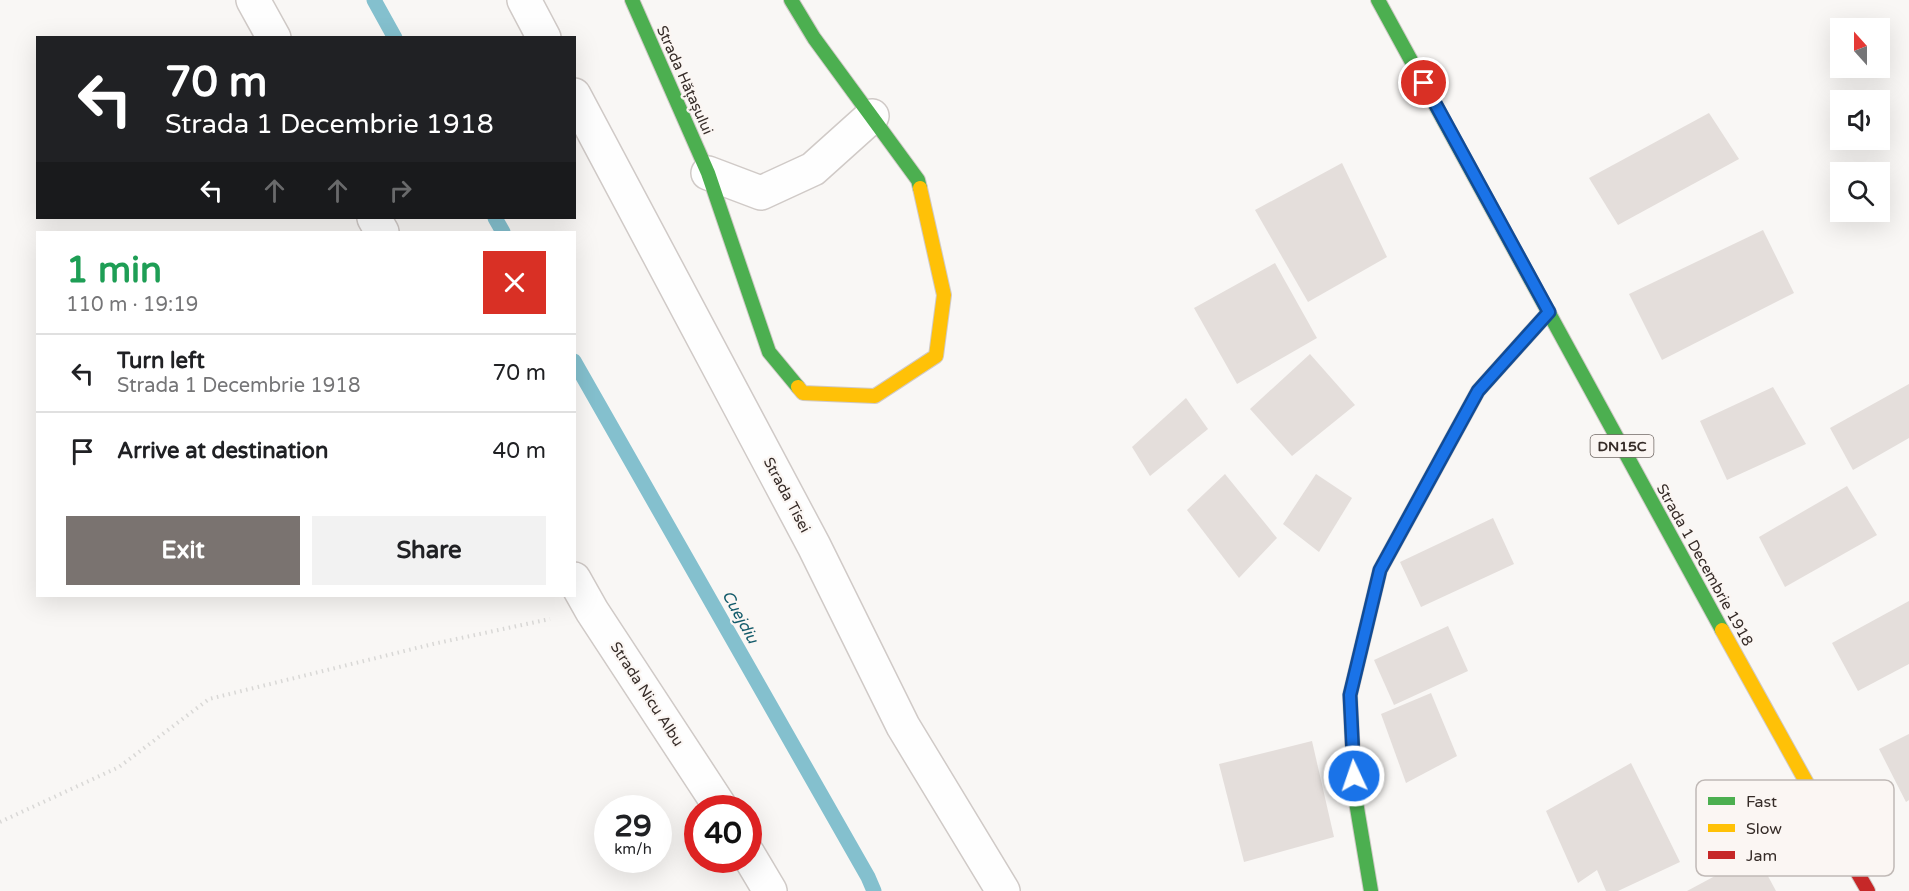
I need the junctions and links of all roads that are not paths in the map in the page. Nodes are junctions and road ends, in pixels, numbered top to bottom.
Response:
1 (253, 0) edge
2 (524, 0) edge
3 (632, 0) edge
4 (792, 0) edge
5 (1378, 0) edge
6 (273, 36) edge
7 (543, 36) edge
8 (576, 99) edge
9 (872, 116) junction
10 (708, 173) junction
11 (1549, 312) junction
12 (576, 583) edge
13 (1805, 780) edge
14 (712, 795) edge
15 (759, 873) edge
16 (1860, 876) edge
17 (770, 891) edge
18 (1004, 891) edge
19 (1371, 891) edge
20 (1868, 891) edge

1 - 6 street
2 - 7 street
3 - 10 street, Strada Hățașului
4 - 9 street, Strada Hățașului
5 - 11 street, Strada 1 Decembrie 1918 / DN15C
8 - 18 street, Strada Tisei
9 - 10 street
9 - 10 street, Strada Hățașului
11 - 13 street, Strada 1 Decembrie 1918 / DN15C
11 - 19 street
12 - 14 street, Strada Nicu Albu
15 - 17 street
16 - 20 street, Strada 1 Decembrie 1918 / DN15C

